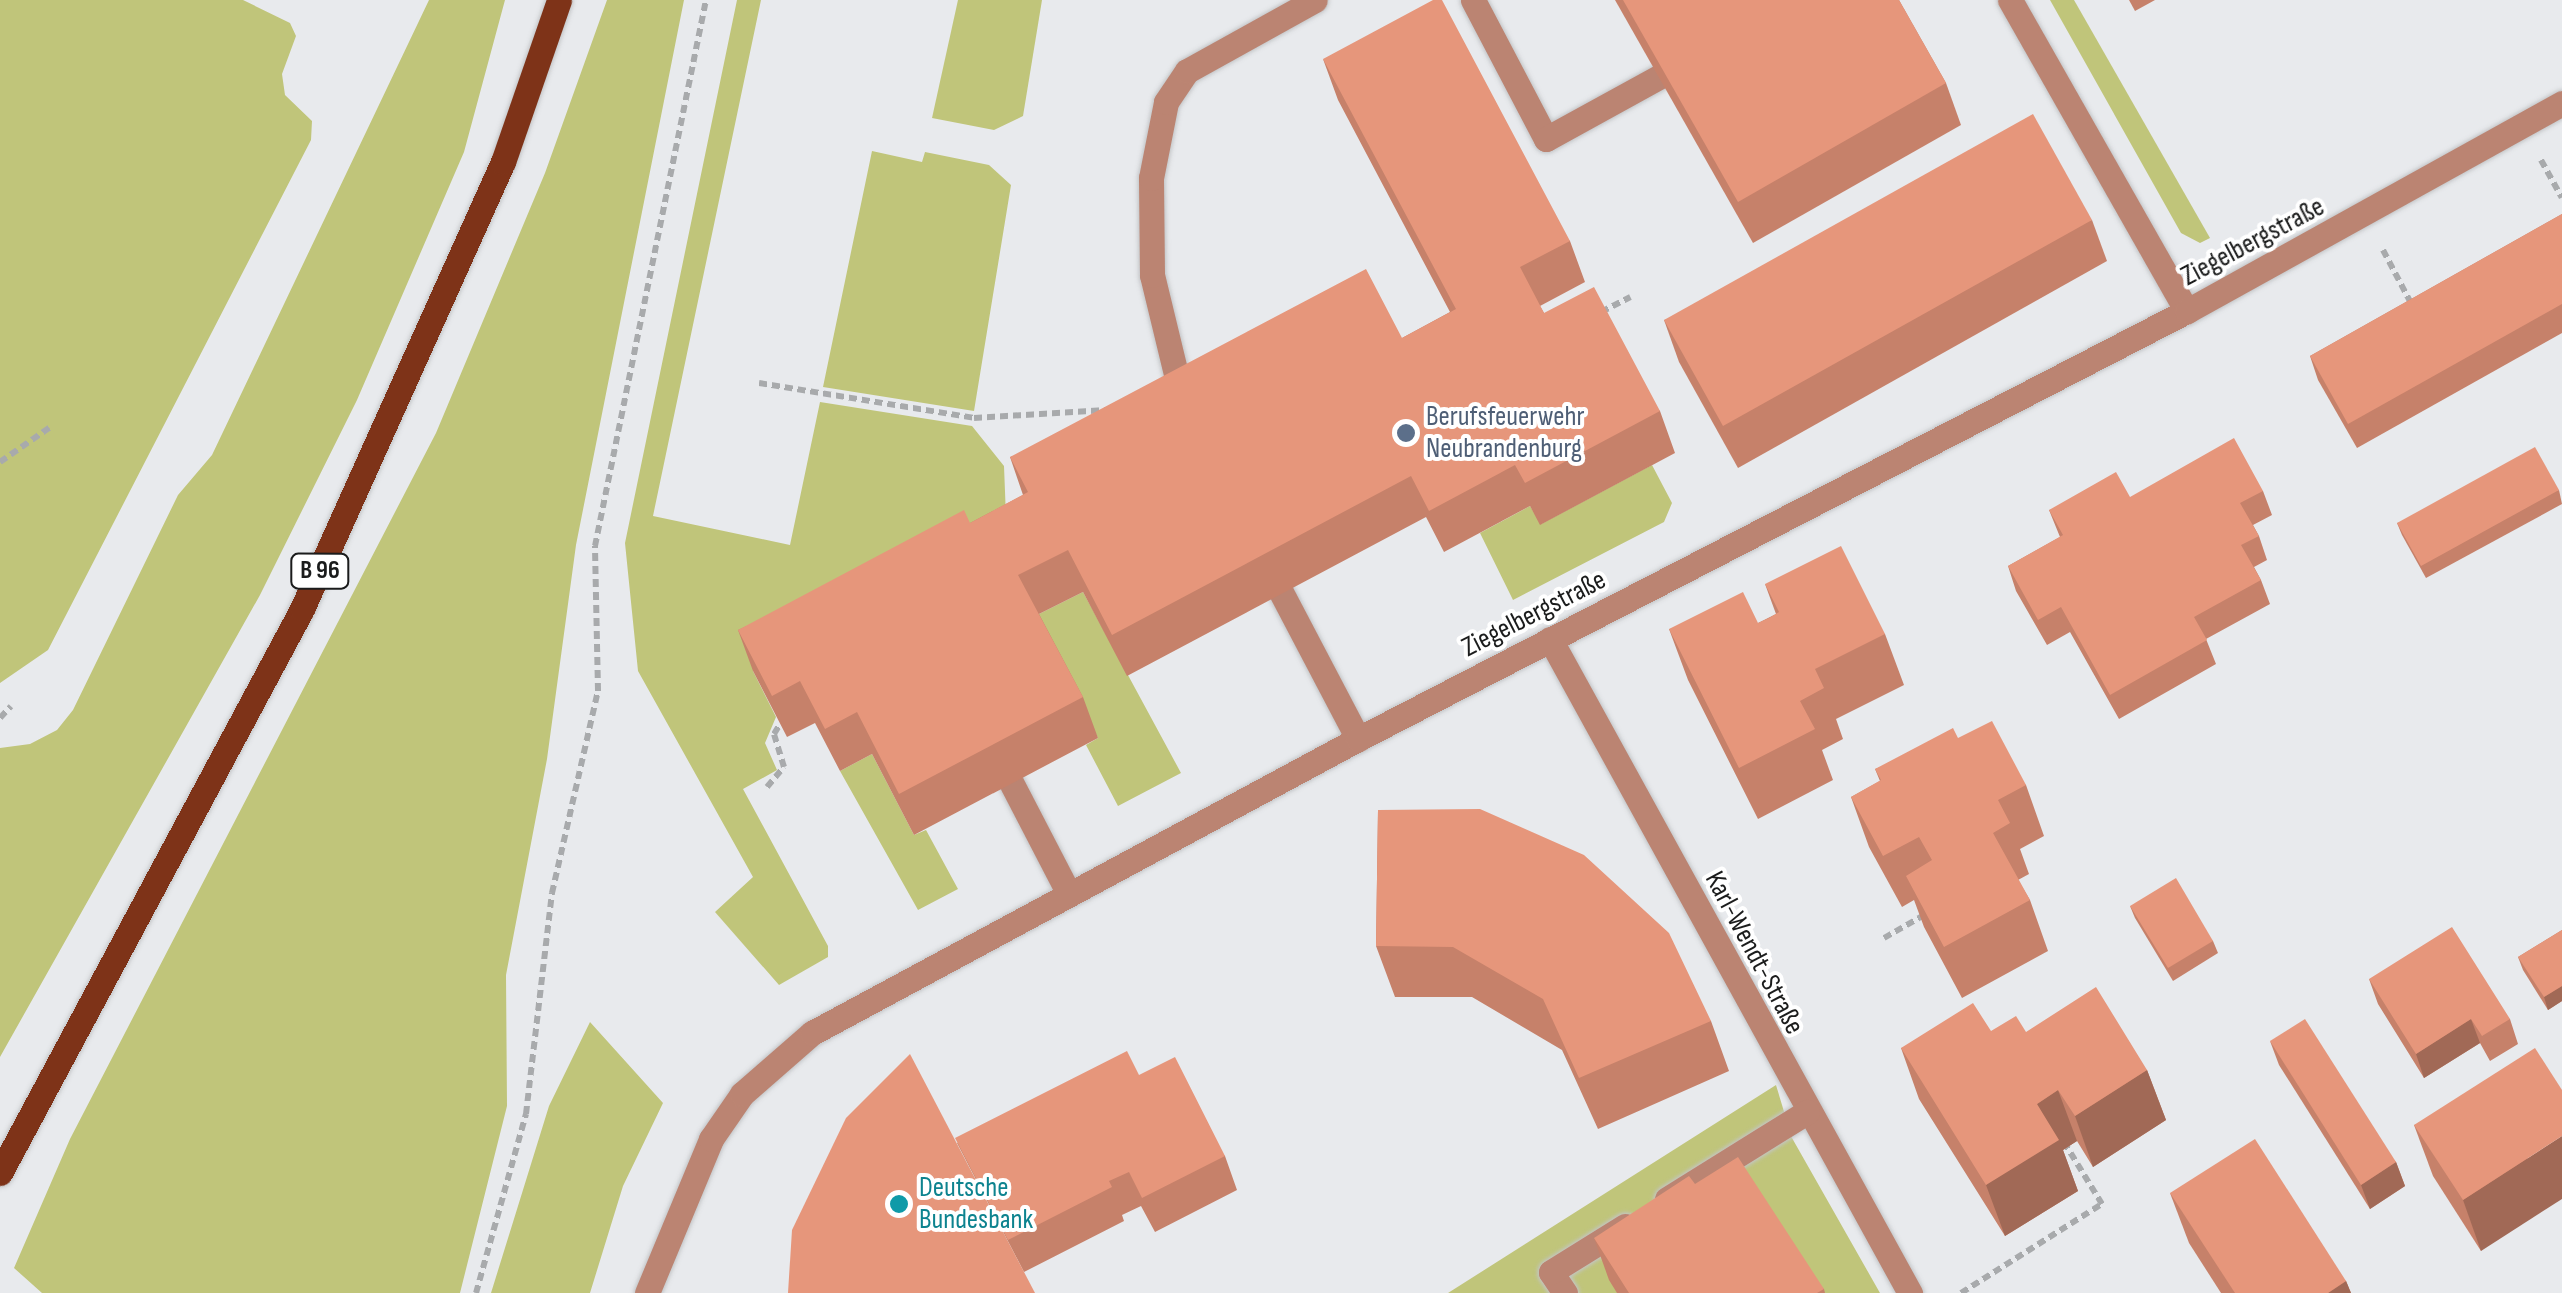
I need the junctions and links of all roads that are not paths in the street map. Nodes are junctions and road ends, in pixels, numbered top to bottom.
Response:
1 (559, 0) edge
2 (1315, 0) edge
3 (1473, 0) edge
4 (2010, 0) edge
5 (1659, 78) edge
6 (2562, 103) edge
7 (2187, 311) junction
8 (1185, 413) edge
9 (1282, 594) edge
10 (1550, 639) junction
11 (1358, 738) junction
12 (1012, 784) edge
13 (1068, 894) junction
14 (1807, 1112) junction
15 (0, 1173) edge
16 (647, 1293) edge
17 (1565, 1293) edge
18 (1910, 1293) edge

1 - 15 main road, B 96
2 - 8 street
3 - 5 street
4 - 7 street
6 - 7 street, Ziegelbergstraße
7 - 10 street, Ziegelbergstraße
9 - 11 street
10 - 11 street, Ziegelbergstraße
10 - 14 street, Karl-Wendt-Straße
11 - 13 street, Ziegelbergstraße
12 - 13 street
13 - 16 street, Ziegelbergstraße
14 - 17 street
14 - 18 street, Karl-Wendt-Straße

